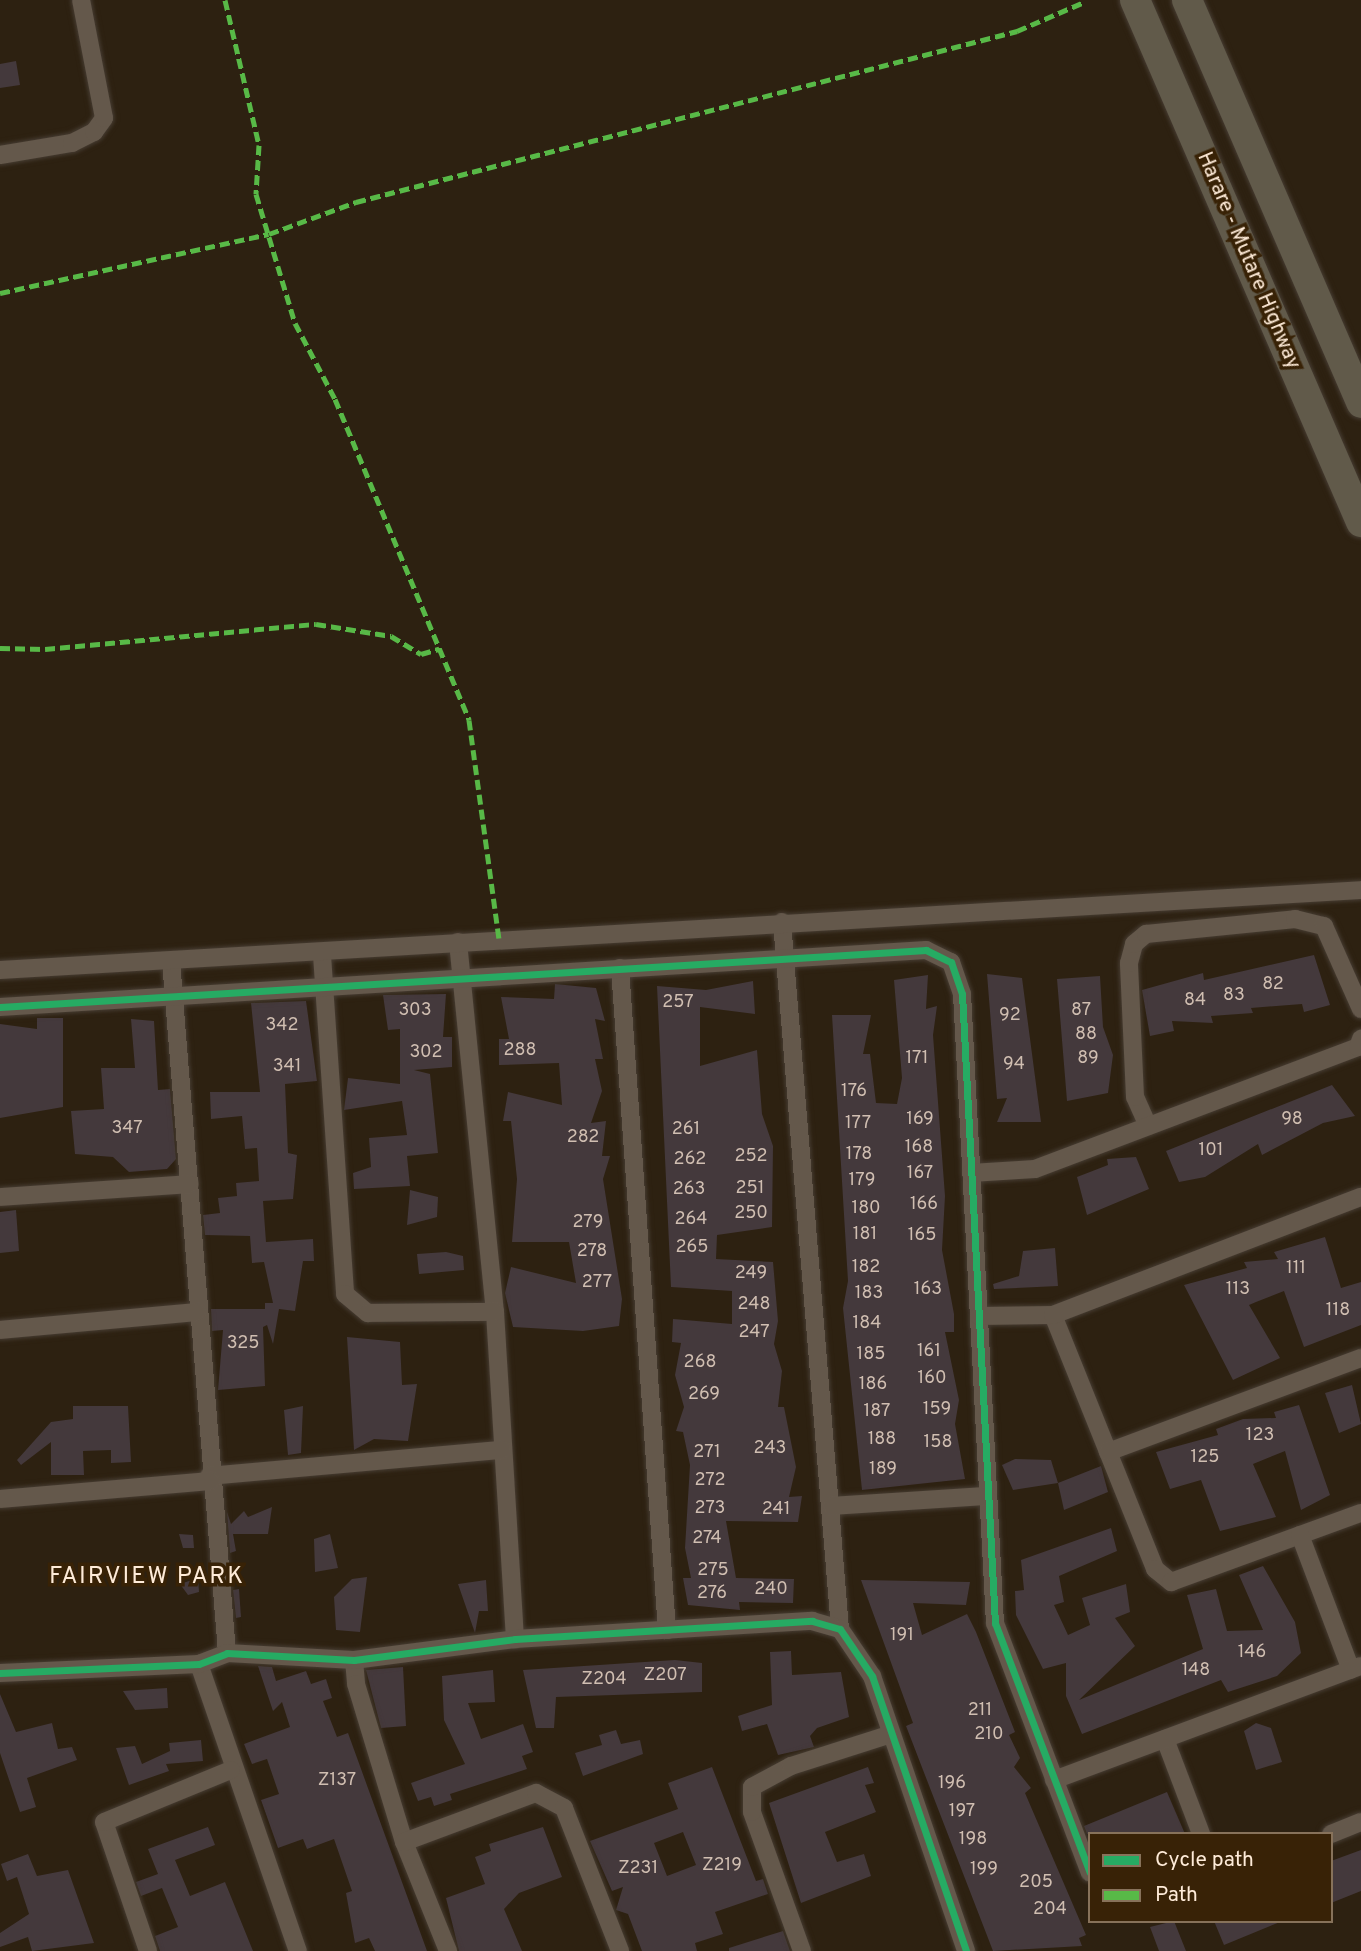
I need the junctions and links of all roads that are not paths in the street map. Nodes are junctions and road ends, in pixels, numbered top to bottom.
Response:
1 (81, 0) edge
2 (1135, 0) edge
3 (1187, 0) edge
4 (0, 155) edge
5 (1361, 403) edge
6 (1361, 522) edge
7 (1361, 890) edge
8 (782, 922) junction
9 (458, 942) junction
10 (322, 955) junction
11 (785, 958) junction
12 (171, 961) junction
13 (620, 968) junction
14 (0, 970) edge
15 (461, 978) junction
16 (324, 982) junction
17 (171, 994) junction
18 (0, 1007) edge
19 (1361, 1009) edge
20 (1361, 1039) edge
21 (1148, 1126) junction
22 (971, 1173) junction
23 (190, 1184) junction
24 (0, 1197) edge
25 (1361, 1198) edge
26 (196, 1312) junction
27 (495, 1312) junction
28 (1053, 1315) junction
29 (979, 1317) junction
30 (0, 1330) edge
31 (1361, 1358) edge
32 (502, 1450) junction
33 (1108, 1452) junction
34 (209, 1478) junction
35 (988, 1496) junction
36 (0, 1499) edge
37 (832, 1506) junction
38 (1361, 1513) edge
39 (1300, 1535) junction
40 (840, 1629) junction
41 (667, 1630) junction
42 (515, 1639) junction
43 (227, 1653) junction
44 (354, 1660) junction
45 (199, 1664) junction
46 (1356, 1668) edge
47 (0, 1673) edge
48 (888, 1735) junction
49 (1165, 1739) junction
50 (231, 1770) junction
51 (1054, 1780) junction
52 (1361, 1822) edge
53 (1200, 1832) edge
54 (1333, 1833) edge
55 (404, 1842) junction
56 (1088, 1868) edge
57 (148, 1951) edge
58 (298, 1951) edge
59 (447, 1951) edge
60 (620, 1951) edge
61 (802, 1951) edge
62 (966, 1951) edge

1 - 4 street
2 - 6 highway, Harare - Mutare Highway
3 - 5 highway
7 - 8 street
8 - 9 street
8 - 11 street
9 - 10 street
9 - 15 street
10 - 12 street
10 - 16 street
11 - 13 street
11 - 22 street
11 - 37 street
12 - 14 street
12 - 17 street
13 - 15 street
13 - 41 street
15 - 16 street
15 - 27 street
16 - 17 street
16 - 27 street
17 - 18 street
17 - 23 street
19 - 21 street
20 - 21 street
21 - 22 street
22 - 29 street
23 - 24 street
23 - 26 street
25 - 28 street
26 - 30 street
26 - 34 street
27 - 32 street
28 - 29 street
28 - 33 street
29 - 35 street
31 - 33 street
32 - 34 street
32 - 42 street
33 - 39 street
34 - 36 street
34 - 43 street
35 - 37 street
35 - 51 street
37 - 40 street
38 - 39 street
39 - 46 street
40 - 41 street
40 - 48 street
41 - 42 street
42 - 44 street
43 - 44 street
43 - 45 street
44 - 55 street
45 - 47 street
45 - 50 street
46 - 49 street
48 - 61 street
48 - 62 street
49 - 51 street
49 - 53 street
50 - 57 street
50 - 58 street
51 - 56 street
52 - 54 street
55 - 59 street
55 - 60 street

